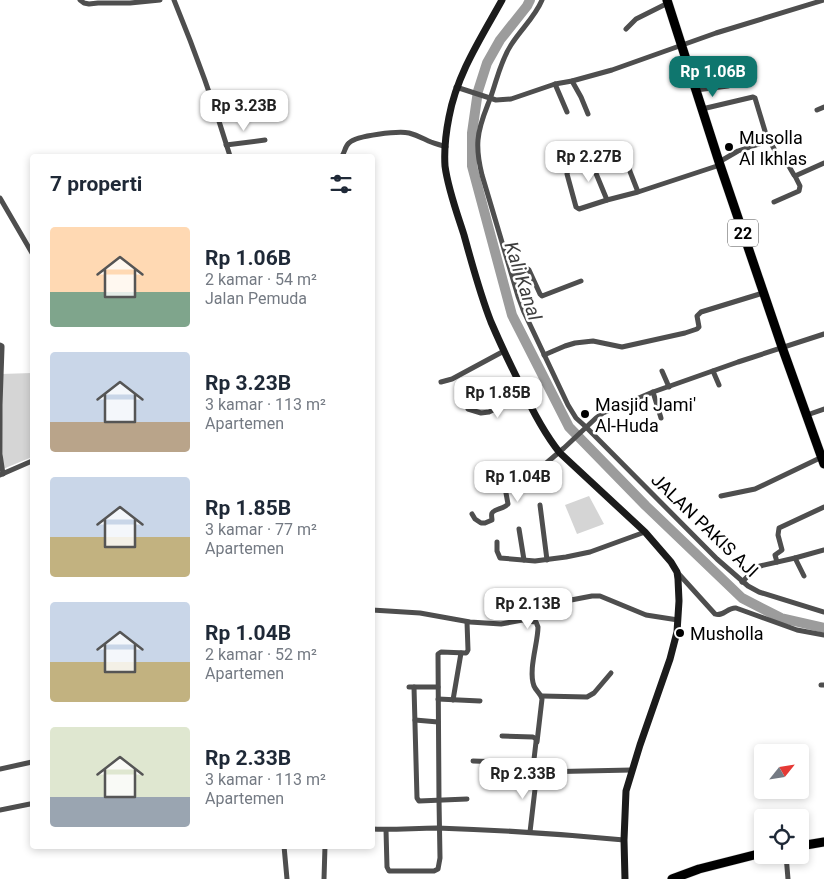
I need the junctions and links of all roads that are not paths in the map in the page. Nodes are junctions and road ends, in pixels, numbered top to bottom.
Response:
1 (80, 0) edge
2 (160, 0) edge
3 (174, 0) edge
4 (502, 0) edge
5 (542, 0) edge
6 (824, 0) edge
7 (130, 1) edge
8 (668, 2) edge
9 (626, 29) dead end
10 (682, 45) junction
11 (572, 81) junction
12 (555, 84) junction
13 (728, 86) dead end
14 (459, 88) junction
15 (696, 90) junction
16 (490, 99) junction
17 (824, 107) edge
18 (702, 109) junction
19 (817, 110) dead end
20 (567, 112) dead end
21 (588, 114) dead end
22 (265, 140) dead end
23 (768, 141) junction
24 (226, 145) junction
25 (446, 147) junction
26 (229, 154) edge
27 (343, 154) edge
28 (590, 159) junction
29 (824, 163) edge
30 (719, 164) junction
31 (796, 176) junction
32 (638, 192) junction
33 (0, 198) edge
34 (607, 200) junction
35 (774, 202) dead end
36 (30, 250) edge
37 (513, 276) junction
38 (581, 281) dead end
39 (764, 293) junction
40 (824, 334) edge
41 (0, 345) edge
42 (782, 347) junction
43 (504, 351) junction
44 (544, 355) junction
45 (662, 371) dead end
46 (713, 371) junction
47 (441, 382) dead end
48 (719, 385) dead end
49 (669, 387) junction
50 (653, 392) junction
51 (525, 396) junction
52 (468, 409) dead end
53 (824, 409) edge
54 (806, 415) junction
55 (661, 418) dead end
56 (585, 428) junction
57 (0, 433) edge
58 (562, 450) junction
59 (823, 460) edge
60 (30, 462) edge
61 (2, 475) edge
62 (721, 496) dead end
63 (540, 505) dead end
64 (824, 507) edge
65 (472, 514) dead end
66 (519, 530) dead end
67 (646, 532) junction
68 (497, 542) dead end
69 (824, 550) edge
70 (795, 558) junction
71 (524, 560) junction
72 (547, 560) junction
73 (777, 562) junction
74 (677, 572) junction
75 (804, 576) dead end
76 (742, 582) junction
77 (375, 610) edge
78 (824, 612) edge
79 (678, 620) junction
80 (522, 621) junction
81 (467, 622) junction
82 (824, 635) edge
83 (461, 653) junction
84 (611, 673) dead end
85 (438, 687) junction
86 (542, 696) junction
87 (438, 699) junction
88 (453, 700) junction
89 (480, 701) dead end
90 (415, 720) junction
91 (438, 722) junction
92 (502, 736) dead end
93 (536, 742) junction
94 (473, 761) dead end
95 (30, 762) edge
96 (534, 763) junction
97 (0, 769) edge
98 (632, 770) junction
99 (537, 772) junction
100 (467, 799) dead end
101 (439, 800) junction
102 (30, 804) dead end
103 (0, 810) edge
104 (439, 828) junction
105 (375, 829) edge
106 (386, 830) junction
107 (530, 832) junction
108 (624, 840) junction
109 (824, 842) edge
110 (809, 844) edge
111 (284, 849) edge
112 (325, 849) edge
113 (754, 855) edge
114 (787, 864) edge
115 (626, 878) edge
116 (287, 879) edge
117 (324, 879) edge
118 (672, 879) edge
119 (788, 879) edge

1 - 7 street
2 - 7 street
3 - 24 street
4 - 14 main road
5 - 16 street, JALAN PAKIS AJI
6 - 10 street
8 - 9 street
8 - 10 highway, 22
10 - 11 street
10 - 15 highway, 22
11 - 12 street
11 - 21 street
12 - 16 street
12 - 20 street
13 - 15 street
14 - 16 street
14 - 25 main road
15 - 18 highway, 22
16 - 37 street, JALAN PAKIS AJI
17 - 19 street
18 - 23 street
18 - 30 highway, 22
22 - 24 street
23 - 30 street
23 - 31 street
24 - 26 street
25 - 27 street
25 - 43 main road
28 - 32 street
28 - 34 street
28 - 34 street
29 - 31 street
30 - 32 street
30 - 39 highway, 22
31 - 35 street
32 - 34 street
33 - 36 street
37 - 38 street
37 - 44 street, JALAN PAKIS AJI
39 - 42 highway, 22
39 - 44 street
40 - 42 street
41 - 57 street
42 - 46 street
42 - 54 highway, 22
43 - 47 street
43 - 51 main road
44 - 56 street, JALAN PAKIS AJI
45 - 49 street
46 - 48 street
46 - 49 street
49 - 50 street
50 - 55 street
50 - 56 street
51 - 52 street
51 - 58 main road
53 - 54 street
54 - 59 highway, 22
56 - 58 street
56 - 76 street, JALAN PAKIS AJI
57 - 61 street
58 - 65 street
58 - 67 main road
59 - 62 street
60 - 61 street
63 - 72 street
64 - 73 street
66 - 71 street
67 - 72 street
67 - 74 main road
68 - 71 street
69 - 70 street
70 - 73 street
70 - 75 street
71 - 72 street
73 - 76 street
74 - 79 main road
74 - 82 street
76 - 78 street, JALAN PAKIS AJI
77 - 81 street
79 - 80 street
79 - 98 main road
80 - 81 street
80 - 86 street
81 - 83 street
83 - 85 street
83 - 88 street
84 - 86 street
85 - 87 street
85 - 90 street
86 - 93 street
87 - 88 street
87 - 91 street
88 - 89 street
90 - 91 street
90 - 101 street
91 - 101 street
92 - 93 street
93 - 96 street
94 - 96 street
95 - 97 street
96 - 99 street
98 - 99 street
98 - 108 main road
99 - 107 street
100 - 101 street
101 - 104 street
102 - 103 street
104 - 106 street
104 - 106 street
104 - 107 street
105 - 106 street
107 - 108 street
108 - 115 main road
109 - 110 highway
111 - 116 street
112 - 117 street
113 - 118 highway
114 - 119 street

